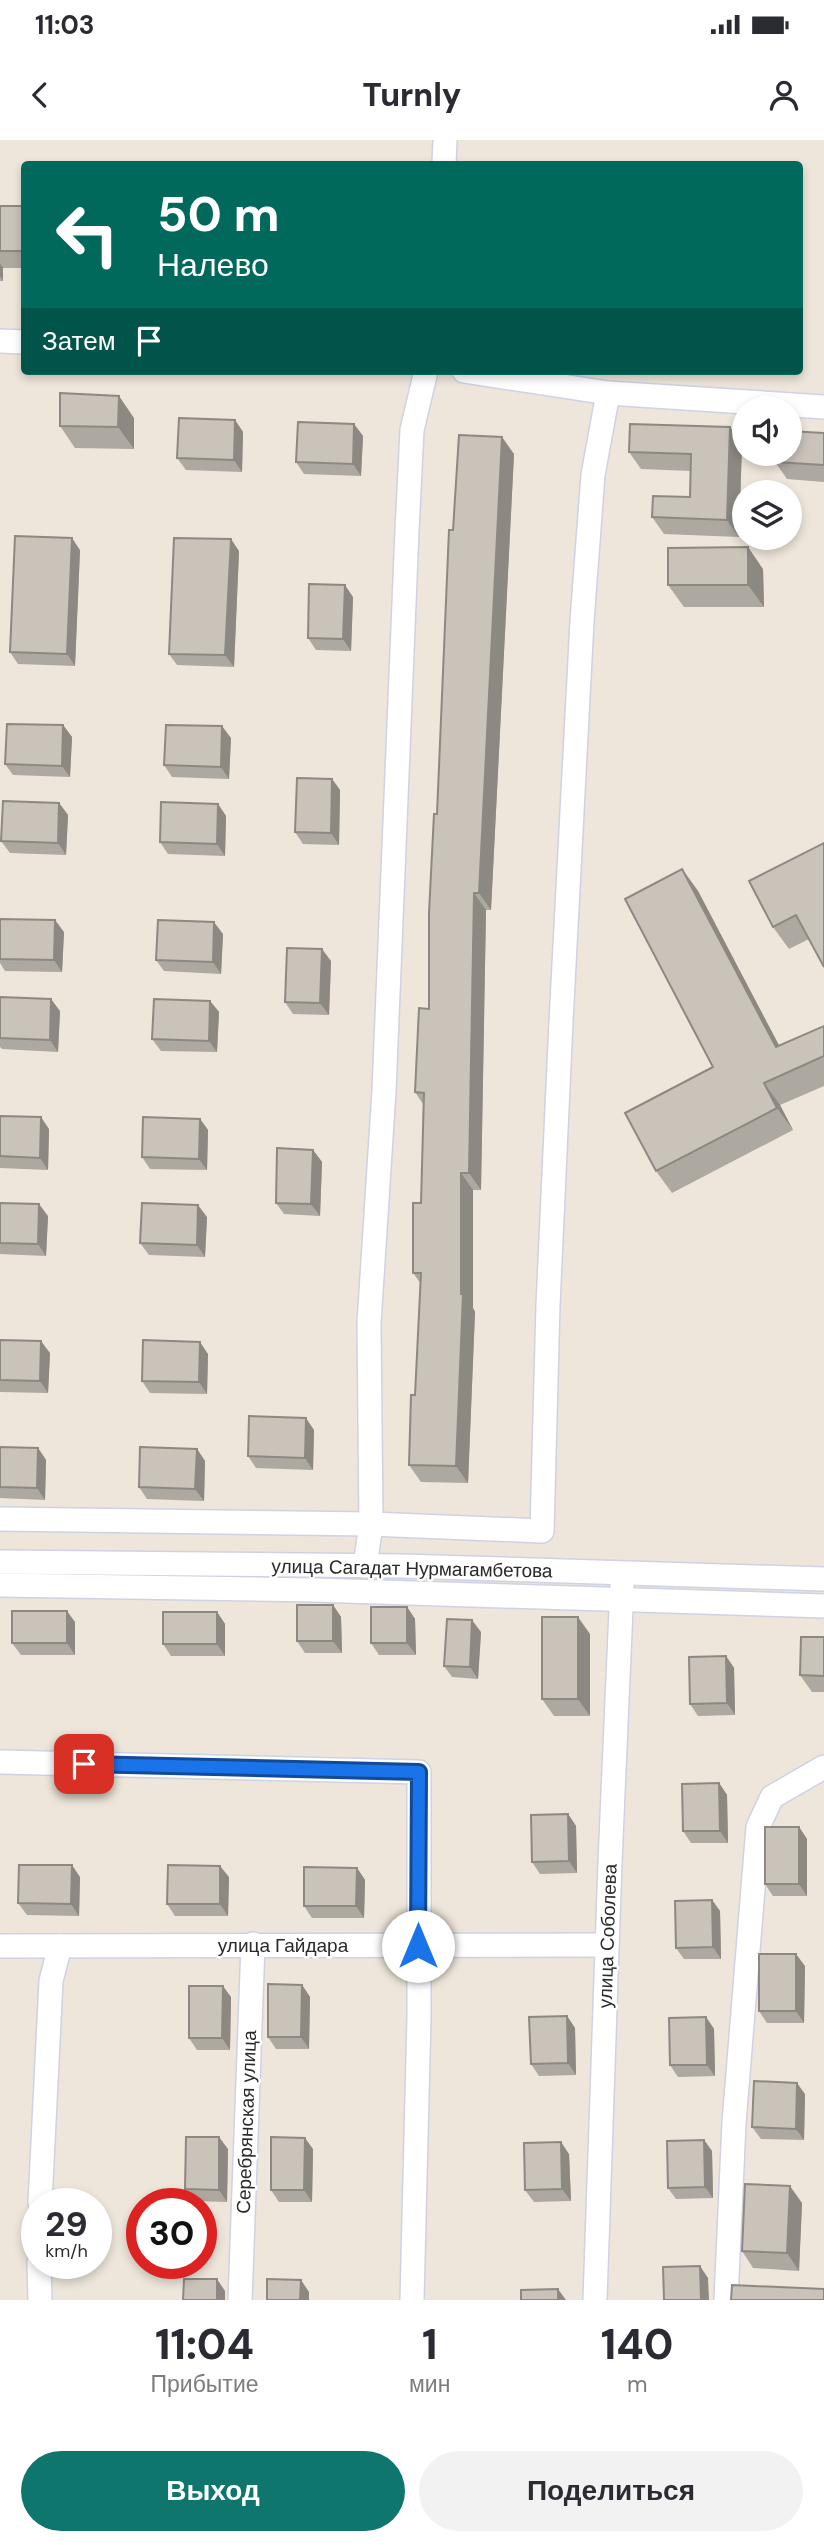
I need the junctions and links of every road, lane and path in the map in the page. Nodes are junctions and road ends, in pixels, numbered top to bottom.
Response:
1 (445, 140) edge
2 (444, 161) edge
3 (0, 341) edge
4 (21, 342) edge
5 (425, 375) edge
6 (490, 375) edge
7 (608, 393) junction
8 (824, 407) edge
9 (0, 1519) edge
10 (371, 1524) junction
11 (0, 1562) edge
12 (365, 1566) junction
13 (622, 1573) junction
14 (824, 1579) edge
15 (0, 1585) edge
16 (622, 1599) junction
17 (824, 1606) edge
18 (0, 1762) edge
19 (824, 1767) edge
20 (253, 1944) junction
21 (0, 1945) edge
22 (607, 1945) junction
23 (60, 1946) junction
24 (418, 1946) junction
25 (41, 2188) edge
26 (39, 2279) edge
27 (40, 2300) edge
28 (240, 2300) edge
29 (412, 2300) edge
30 (595, 2300) edge
31 (726, 2300) edge

1 - 2 street
3 - 4 street
5 - 10 street
6 - 7 street
7 - 8 street
7 - 10 street
9 - 10 street
10 - 12 street
11 - 12 street, улица Сагадат Нурмагамбетова
12 - 13 street, улица Сагадат Нурмагамбетова
13 - 14 street, улица Сагадат Нурмагамбетова
13 - 16 street, улица Соболева
15 - 16 street
16 - 17 street
16 - 22 street, улица Соболева
18 - 24 street
19 - 31 street
20 - 23 street, улица Гайдара
20 - 24 street, улица Гайдара
20 - 28 street, Серебрянская улица
21 - 23 street, улица Гайдара
22 - 24 street, улица Гайдара
22 - 30 street, улица Соболева
23 - 25 street
24 - 29 street
26 - 27 street

